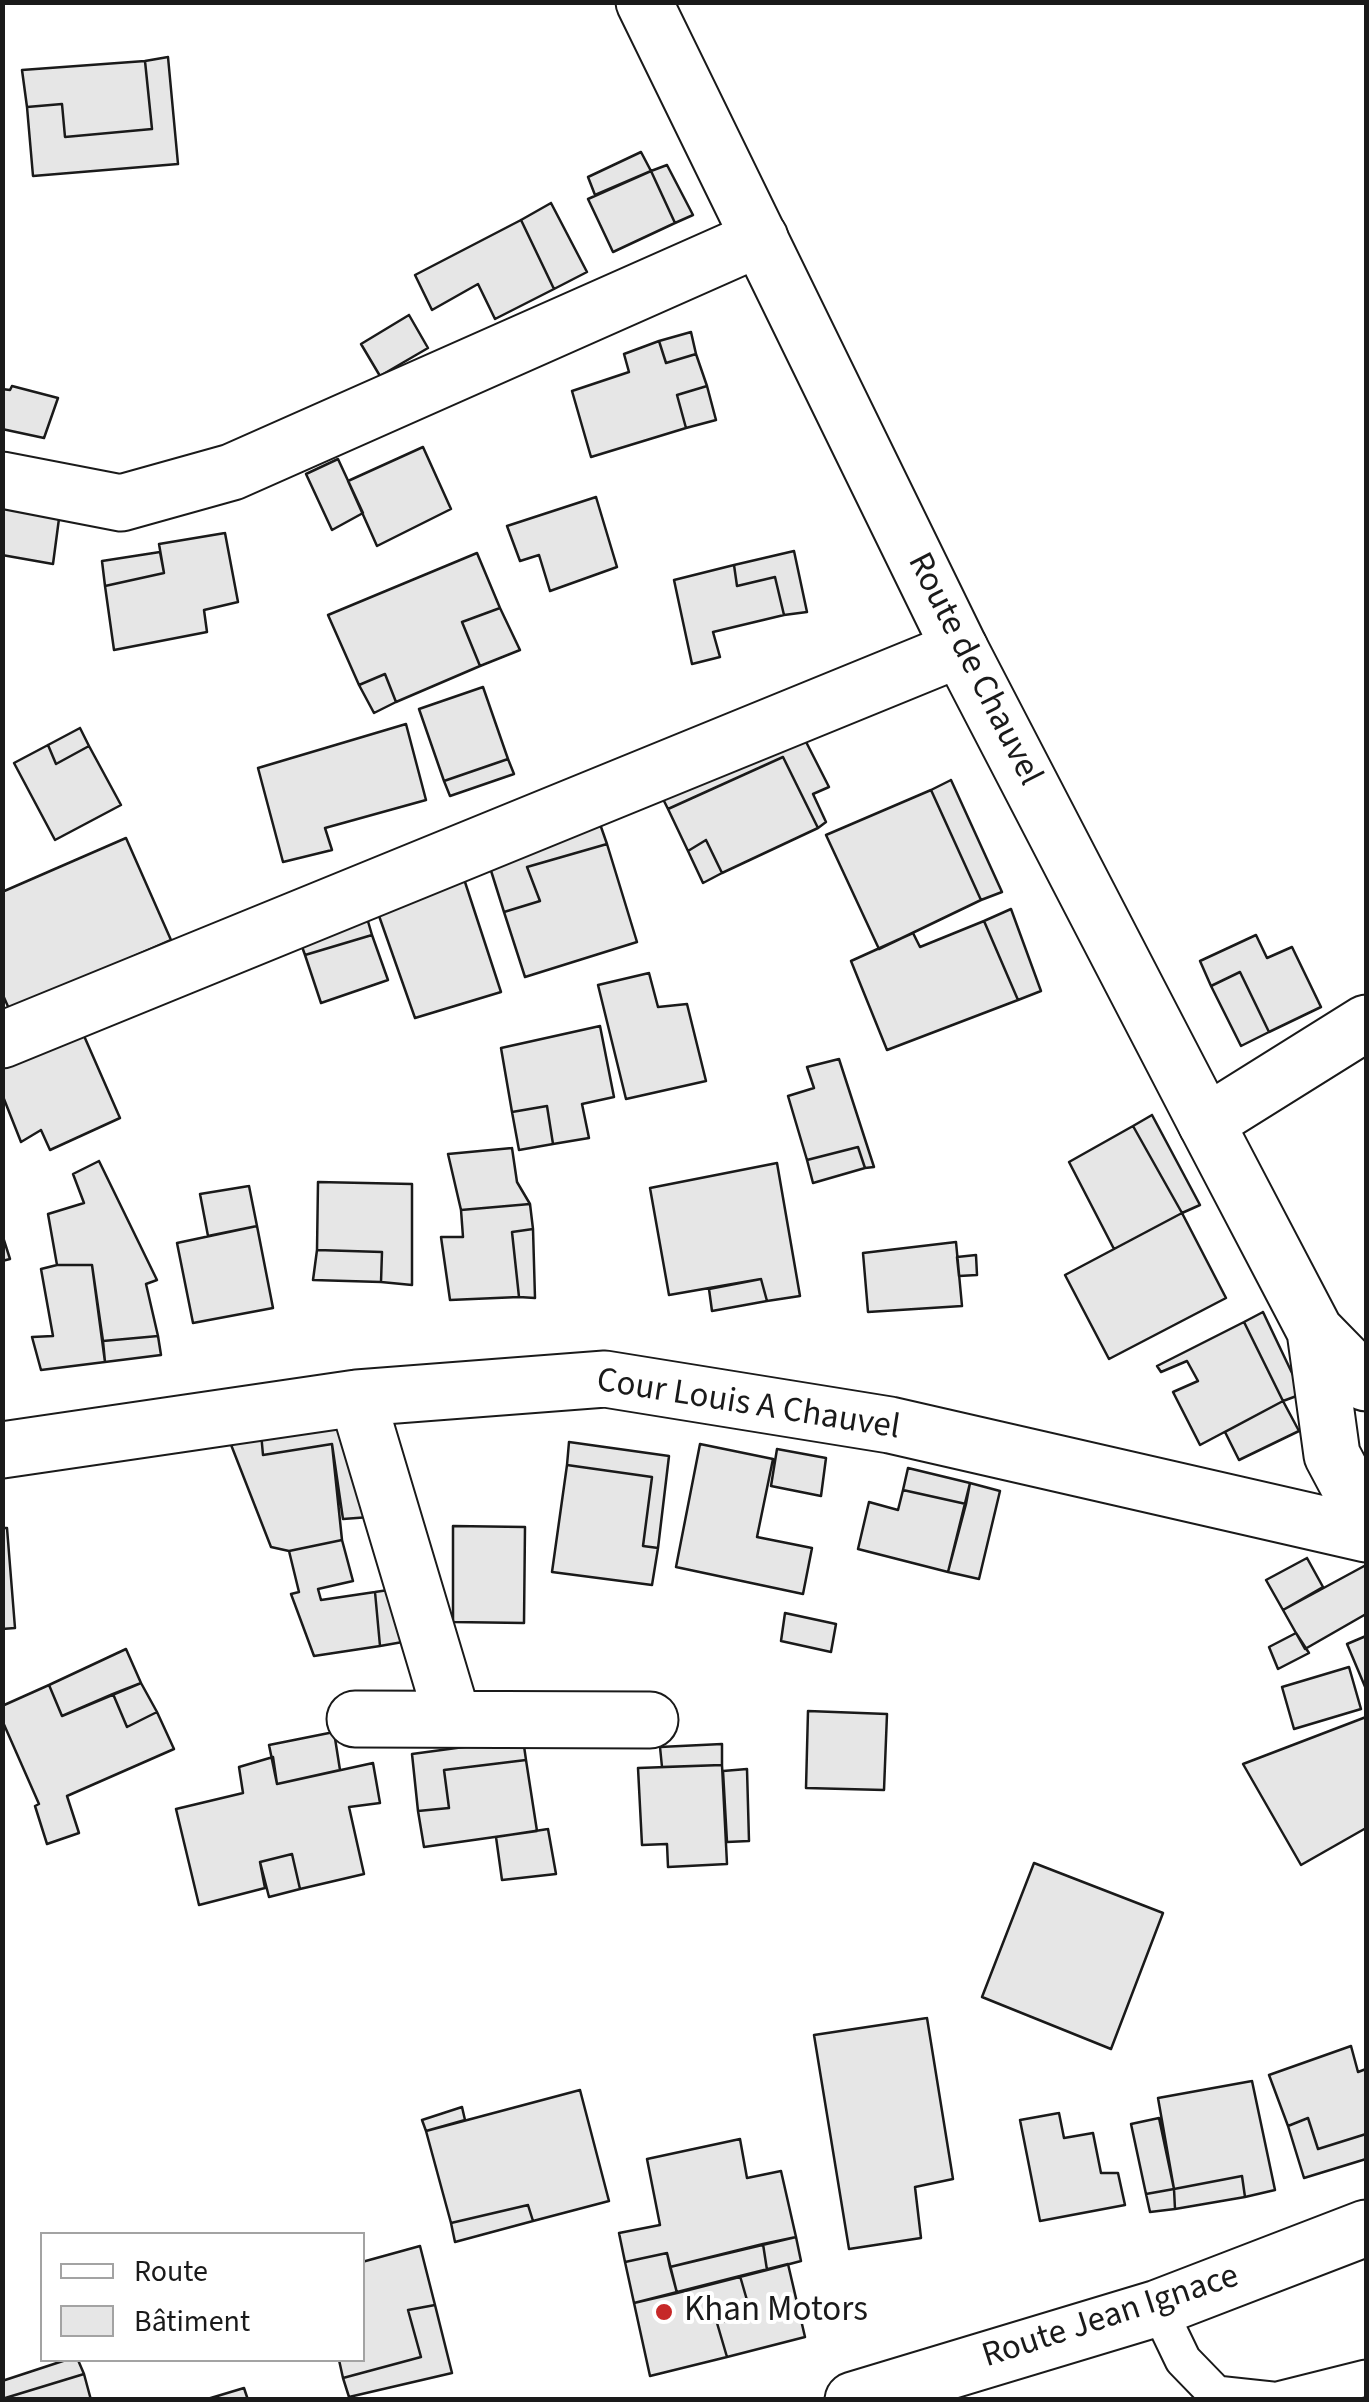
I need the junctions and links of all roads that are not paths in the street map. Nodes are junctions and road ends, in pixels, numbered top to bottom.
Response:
1 (644, 2) edge
2 (760, 238) junction
3 (2, 480) edge
4 (960, 649) junction
5 (1366, 1023) edge
6 (2, 1040) edge
7 (1206, 1122) junction
8 (1316, 1331) junction
9 (1366, 1382) edge
10 (357, 1398) junction
11 (2, 1450) edge
12 (1366, 1519) edge
13 (1366, 1534) edge
14 (354, 1719) dead end
15 (452, 1719) junction
16 (650, 1720) dead end
17 (1366, 2228) edge
18 (1158, 2308) junction
19 (1366, 2378) edge
20 (853, 2400) edge
21 (1275, 2400) edge

1 - 2 street, Route de Chauvel
2 - 3 street
2 - 4 street, Route de Chauvel
4 - 6 street
4 - 7 street, Route de Chauvel
5 - 7 street
7 - 8 street, Route de Chauvel
8 - 9 street, Route de Chauvel
8 - 12 street, Route de Chauvel
10 - 11 street, Cour Louis A Chauvel
10 - 13 street, Cour Louis A Chauvel
10 - 15 street
14 - 15 street
15 - 16 street
17 - 18 street, Route Jean Ignace
18 - 20 street, Route Jean Ignace
18 - 21 lane
19 - 21 lane

